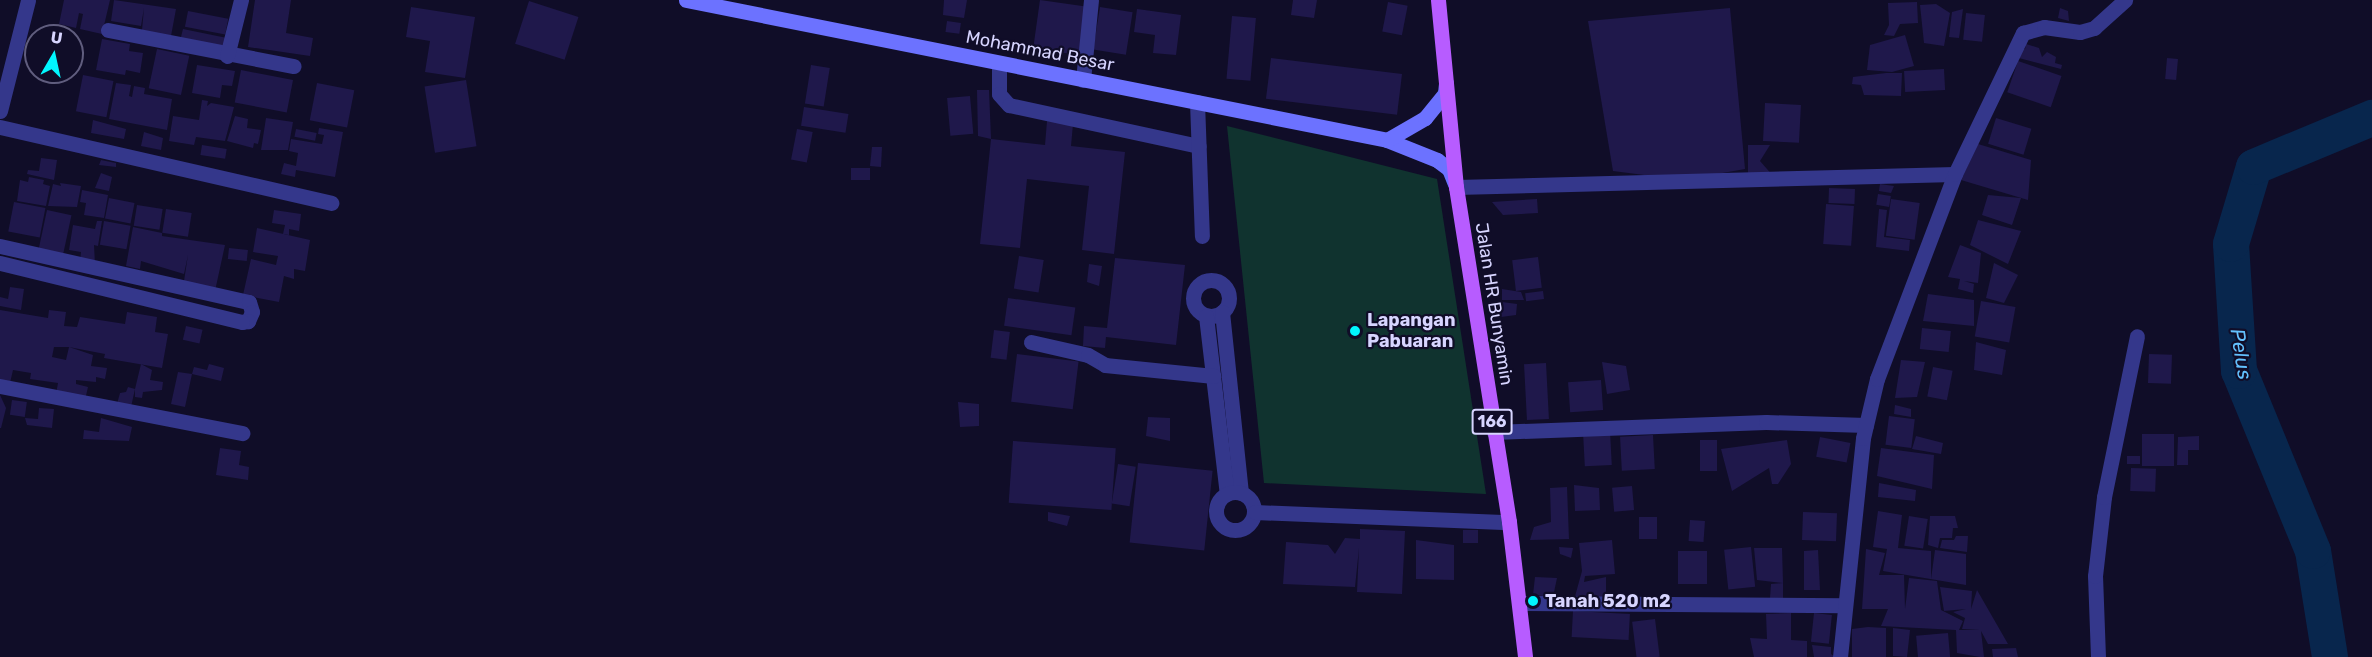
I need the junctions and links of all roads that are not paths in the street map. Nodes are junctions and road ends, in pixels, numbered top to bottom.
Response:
1 (28, 0) edge
2 (241, 0) edge
3 (686, 0) edge
4 (1091, 0) edge
5 (1438, 0) edge
6 (2125, 0) edge
7 (108, 30) dead end
8 (227, 56) junction
9 (999, 63) junction
10 (294, 66) dead end
11 (1446, 76) junction
12 (1083, 80) junction
13 (1197, 102) junction
14 (0, 111) edge
15 (0, 127) edge
16 (1387, 140) junction
17 (1199, 146) junction
18 (1955, 174) junction
19 (1456, 187) junction
20 (331, 203) dead end
21 (1202, 236) dead end
22 (0, 246) edge
23 (0, 263) edge
24 (1222, 312) junction
25 (1206, 316) junction
26 (2137, 336) dead end
27 (1031, 342) dead end
28 (1213, 376) junction
29 (0, 386) edge
30 (1866, 425) junction
31 (1494, 432) junction
32 (243, 433) dead end
33 (1234, 494) junction
34 (1255, 512) junction
35 (1509, 522) junction
36 (1520, 603) junction
37 (1843, 605) junction
38 (1526, 657) edge
39 (1840, 657) edge
40 (2098, 657) edge

1 - 14 street
2 - 8 street
3 - 9 street, Mohammad Besar
4 - 12 street
5 - 11 main road, 166
6 - 18 street
7 - 8 street
8 - 10 street
9 - 12 street, Mohammad Besar
9 - 17 street
11 - 16 street
11 - 19 main road, 166
12 - 13 street, Mohammad Besar
13 - 16 street, Mohammad Besar
13 - 17 street
15 - 20 street
16 - 19 street, Jalan HR Bunyamin
17 - 21 street
18 - 19 street
18 - 30 street
19 - 31 main road, Jalan HR Bunyamin / 166
22 - 23 street
24 - 25 street
24 - 25 street
24 - 33 street
25 - 28 street
26 - 40 street
27 - 28 street
28 - 33 street
29 - 32 street
30 - 31 street
30 - 37 street
31 - 35 main road, Jalan HR Bunyamin / 166
33 - 34 street
33 - 34 street
34 - 35 street
35 - 36 main road, Jalan HR Bunyamin / 166
36 - 37 street
36 - 38 main road, Jalan HR Bunyamin / 166
37 - 39 street

